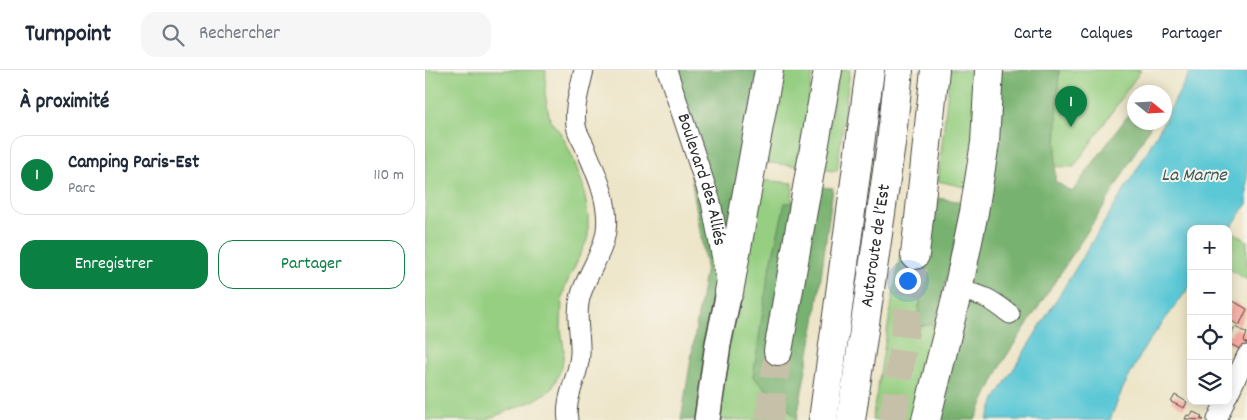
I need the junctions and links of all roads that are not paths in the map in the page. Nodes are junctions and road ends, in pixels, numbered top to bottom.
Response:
1 (584, 70) edge
2 (667, 70) edge
3 (769, 70) edge
4 (828, 70) edge
5 (870, 70) edge
6 (899, 70) edge
7 (935, 70) edge
8 (989, 70) edge
9 (915, 255) tunnel mouth
10 (958, 290) junction
11 (729, 292) junction
12 (1010, 314) dead end
13 (778, 352) tunnel mouth
14 (1247, 355) edge
15 (1232, 387) edge
16 (1223, 405) edge
17 (568, 420) edge
18 (707, 420) edge
19 (823, 420) edge
20 (851, 420) edge
21 (926, 420) edge
22 (1217, 420) edge

1 - 17 street
2 - 11 street, Boulevard des Alliés
3 - 11 highway
4 - 13 highway
5 - 19 highway, Autoroute de l’Est
6 - 20 highway, Autoroute de l’Est
7 - 9 highway
8 - 10 highway
10 - 12 street
10 - 21 highway
11 - 18 main road
14 - 15 street
16 - 22 street

